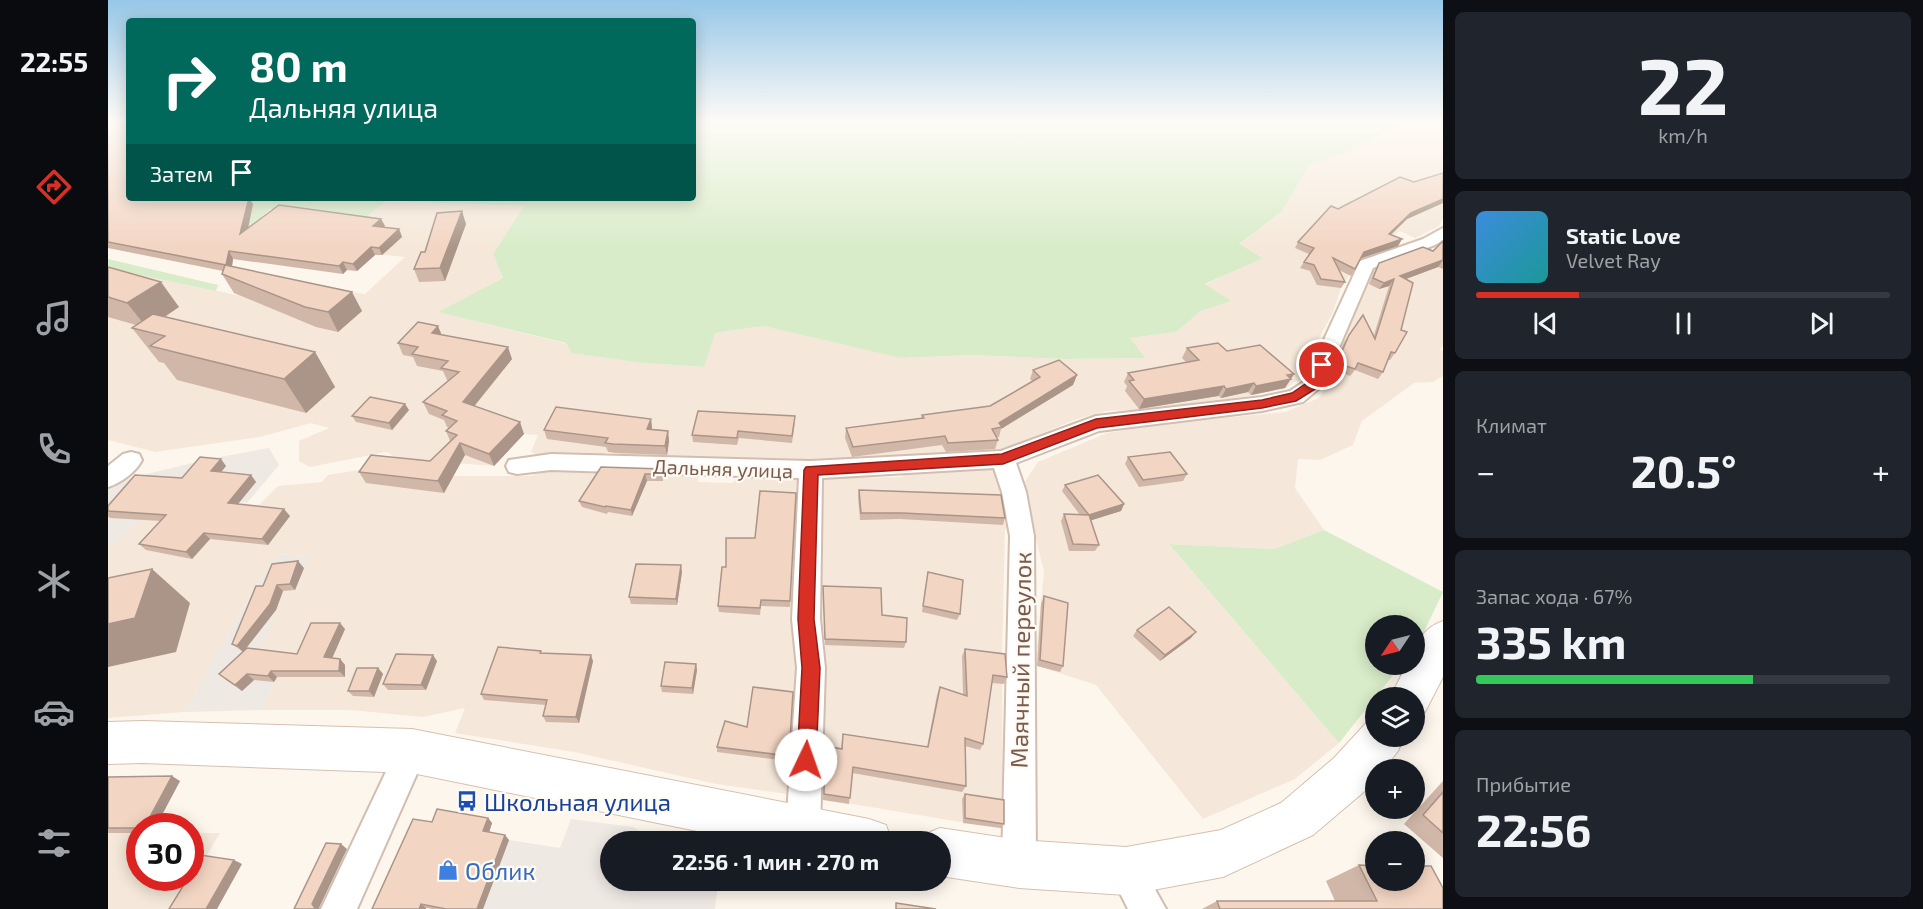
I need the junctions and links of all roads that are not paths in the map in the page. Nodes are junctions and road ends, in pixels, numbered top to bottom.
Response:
1 (1443, 233) edge
2 (1003, 459) junction
3 (131, 460) dead end
4 (517, 466) dead end
5 (811, 470) junction
6 (108, 478) edge
7 (1443, 638) edge
8 (1416, 687) edge
9 (108, 743) edge
10 (1373, 747) edge
11 (412, 751) junction
12 (803, 828) junction
13 (817, 831) edge
14 (951, 854) edge
15 (1019, 864) junction
16 (1137, 890) edge
17 (339, 909) edge

1 - 2 street, Дальняя улица
2 - 5 street, Дальняя улица
2 - 15 street, Маячный переулок
3 - 6 street
4 - 5 street, Дальняя улица
5 - 12 street
7 - 8 street
9 - 11 street
10 - 16 street
11 - 12 street
11 - 17 street
12 - 13 street
14 - 15 street
15 - 16 street

